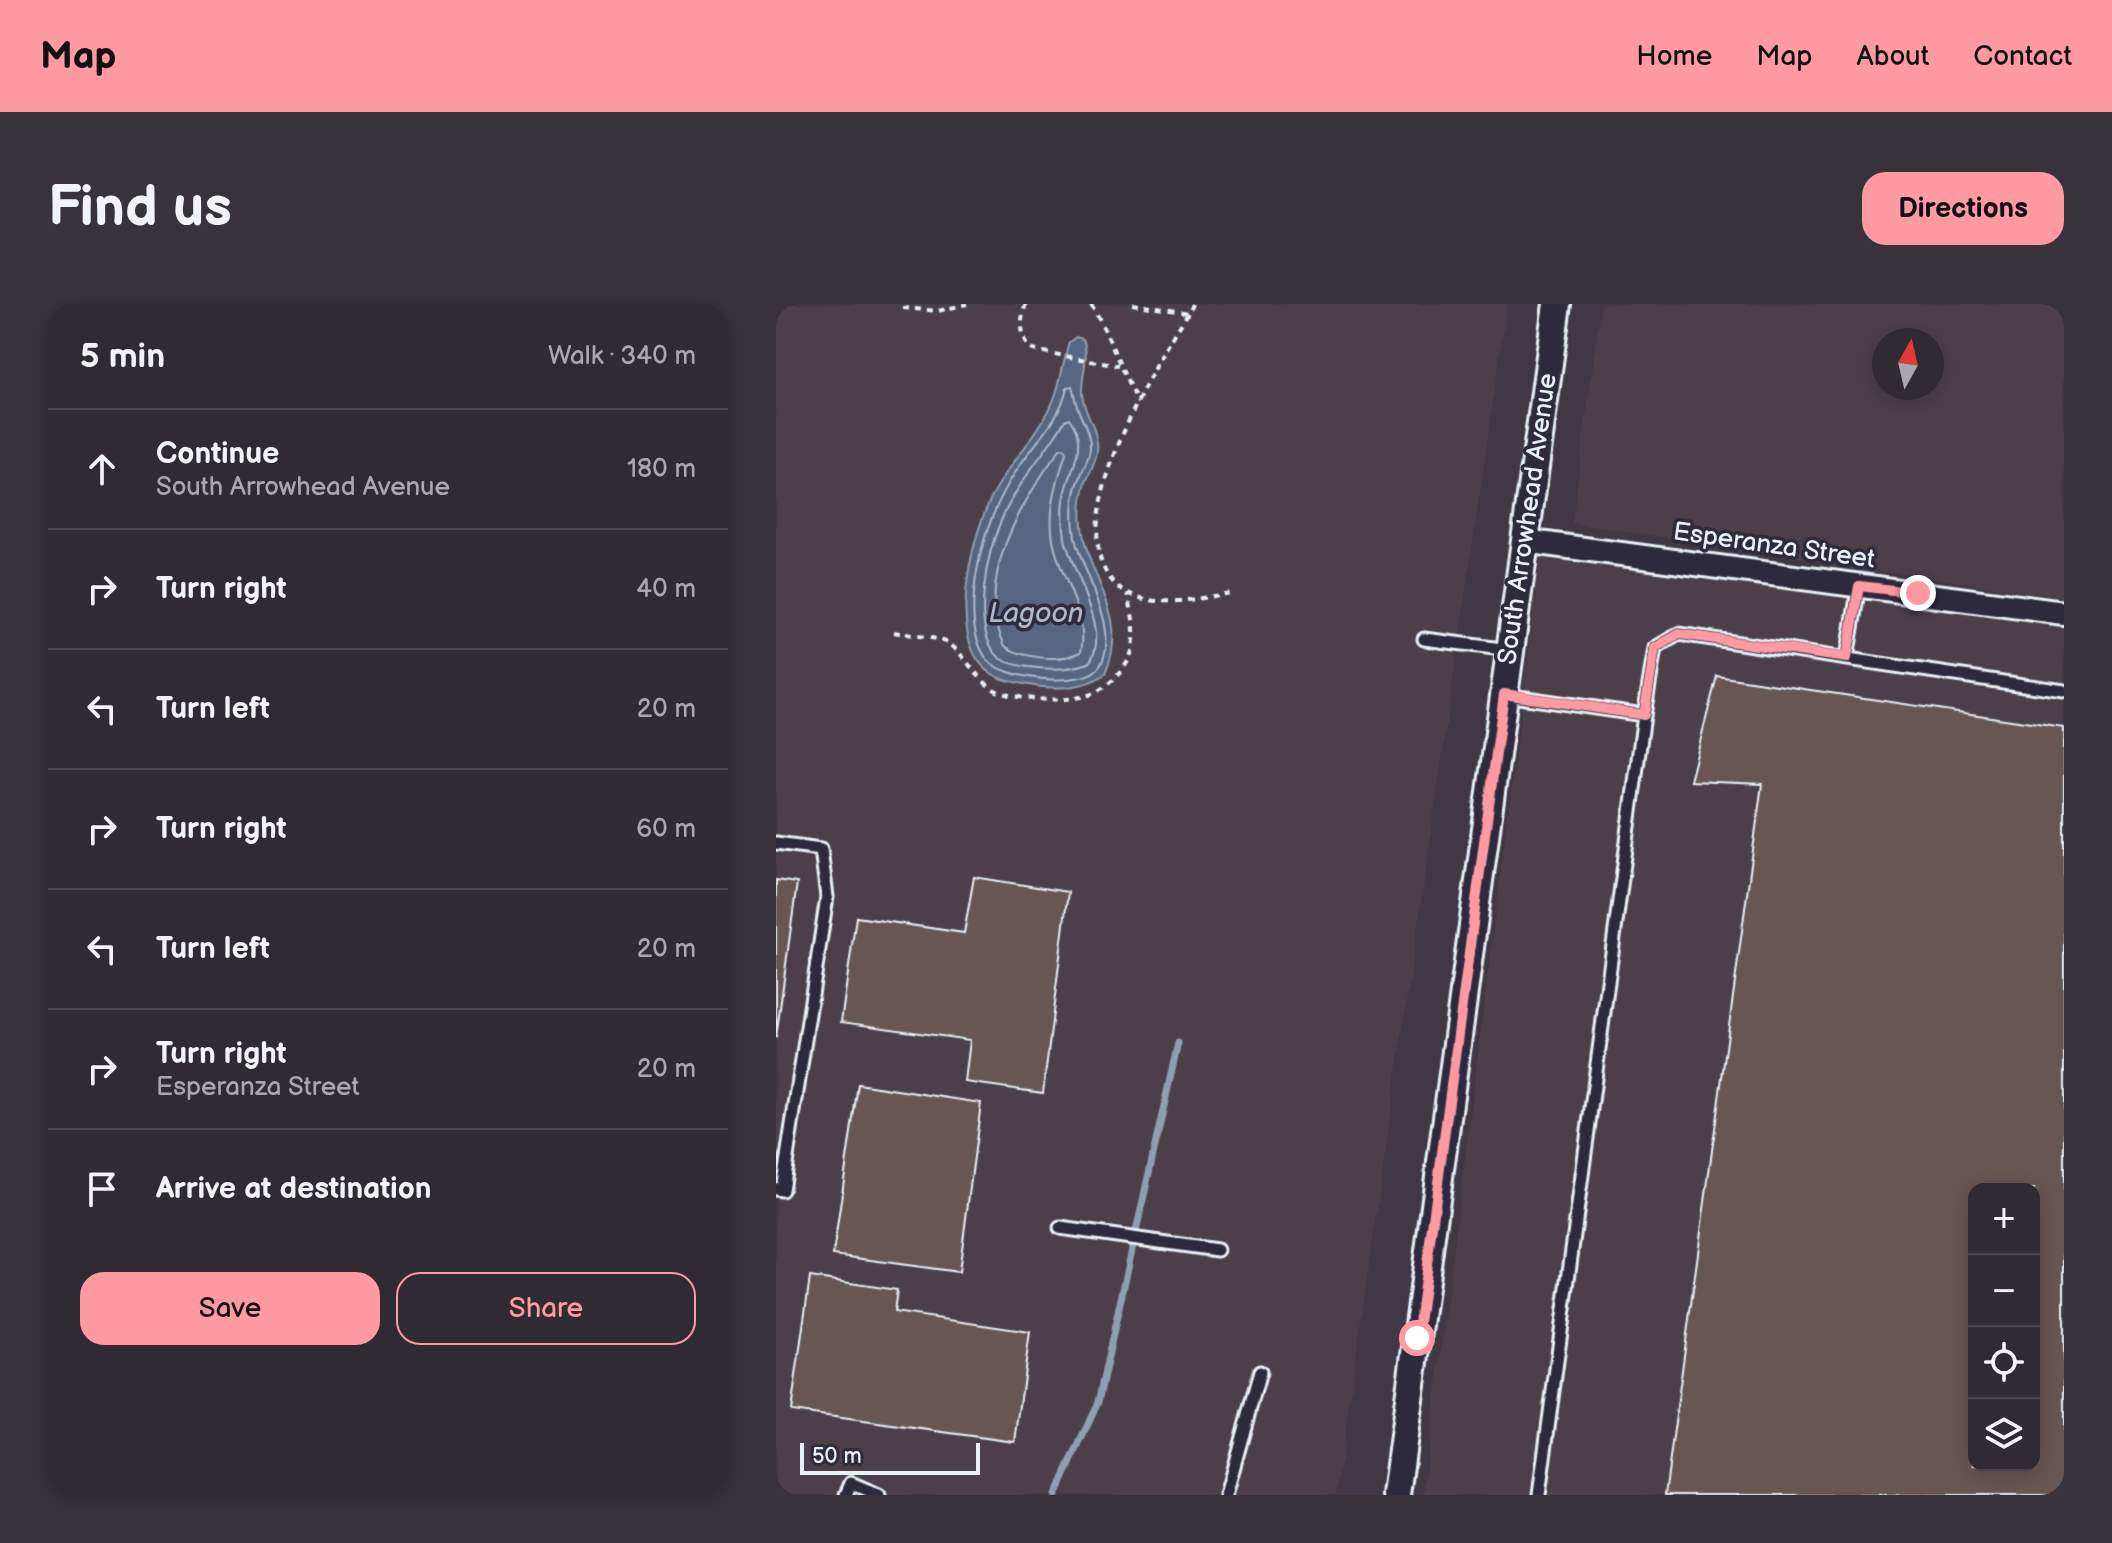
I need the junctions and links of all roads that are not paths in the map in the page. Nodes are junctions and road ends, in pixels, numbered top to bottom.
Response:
1 (1557, 304) edge
2 (1524, 541) junction
3 (1859, 586) junction
4 (2064, 613) edge
5 (1424, 639) dead end
6 (1510, 650) junction
7 (1847, 658) junction
8 (2064, 691) edge
9 (1504, 694) junction
10 (1644, 715) junction
11 (776, 843) edge
12 (776, 1189) edge
13 (1060, 1228) dead end
14 (1217, 1250) dead end
15 (1260, 1372) dead end
16 (846, 1495) edge
17 (879, 1495) edge
18 (1226, 1495) edge
19 (1396, 1495) edge
20 (1539, 1495) edge

1 - 2 street, South Arrowhead Avenue
2 - 3 street, Esperanza Street
2 - 6 street, South Arrowhead Avenue
3 - 4 street, Esperanza Street
3 - 7 lane
5 - 6 lane
6 - 9 street, South Arrowhead Avenue
7 - 8 lane
7 - 10 lane
9 - 10 lane
9 - 19 street, South Arrowhead Avenue
10 - 20 lane
11 - 12 lane
13 - 14 lane
15 - 18 lane
16 - 17 lane

